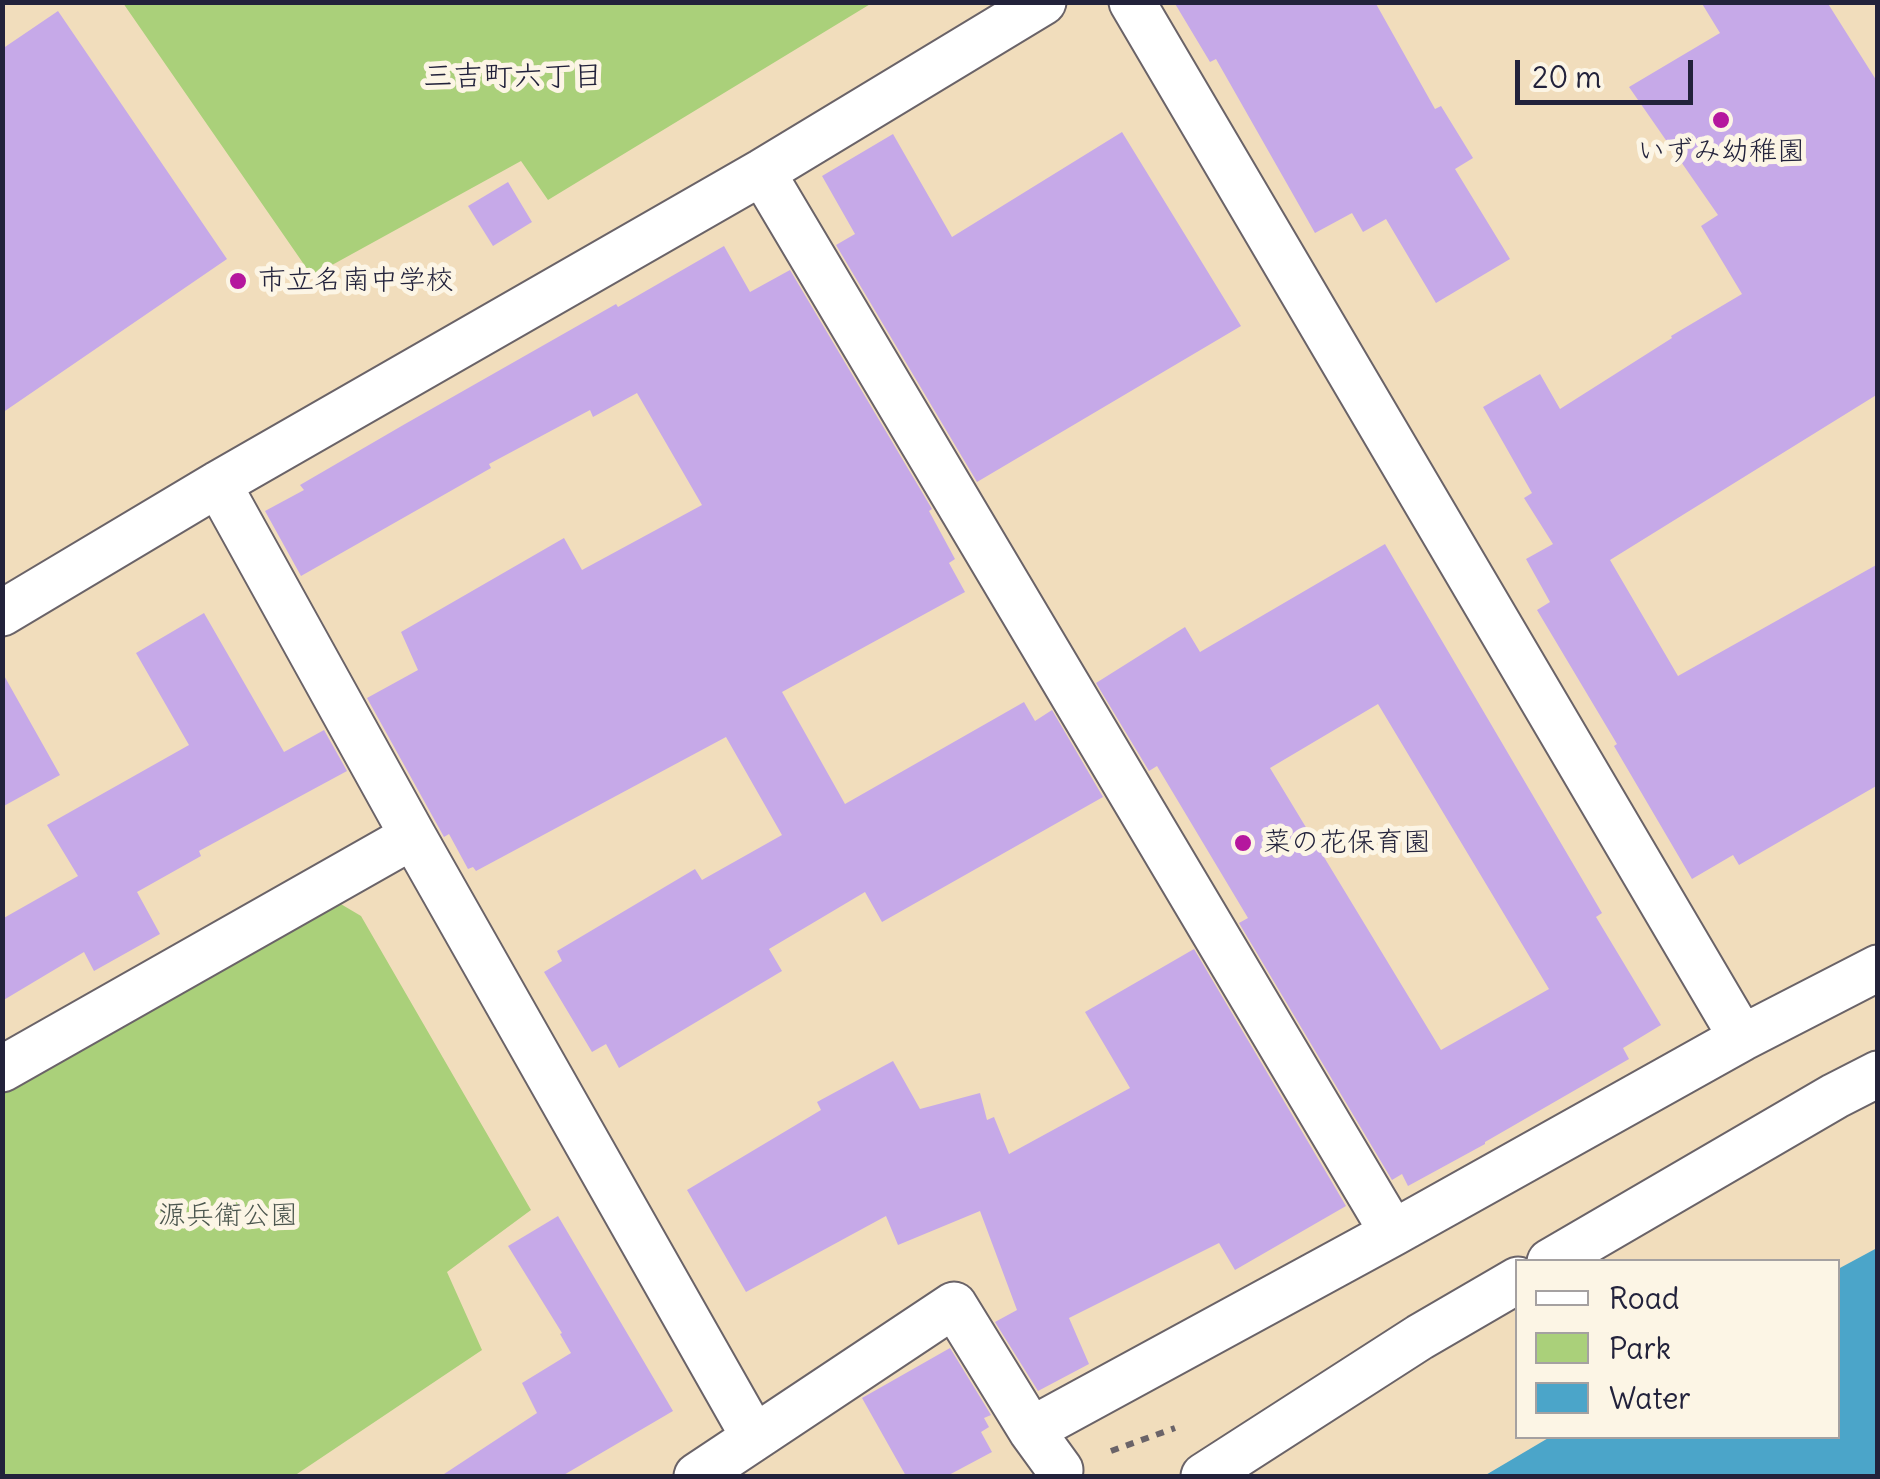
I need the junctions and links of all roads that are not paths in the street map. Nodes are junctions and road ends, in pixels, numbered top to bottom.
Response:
1 (1042, 2) edge
2 (1132, 2) edge
3 (762, 172) junction
4 (218, 484) junction
5 (2, 612) edge
6 (413, 836) junction
7 (1878, 968) edge
8 (1742, 1038) junction
9 (2, 1069) edge
10 (1878, 1074) edge
11 (1393, 1233) junction
12 (1555, 1259) edge
13 (1515, 1282) edge
14 (1031, 1430) junction
15 (754, 1437) junction
16 (1060, 1470) dead end
17 (697, 1476) edge
18 (1204, 1476) edge

1 - 3 street
2 - 8 street
3 - 4 street
3 - 11 street
4 - 5 street
4 - 6 street
6 - 9 street
6 - 15 street
7 - 8 street
8 - 11 street
10 - 12 street
11 - 14 street
13 - 18 street
14 - 15 street
14 - 16 street
15 - 17 street

